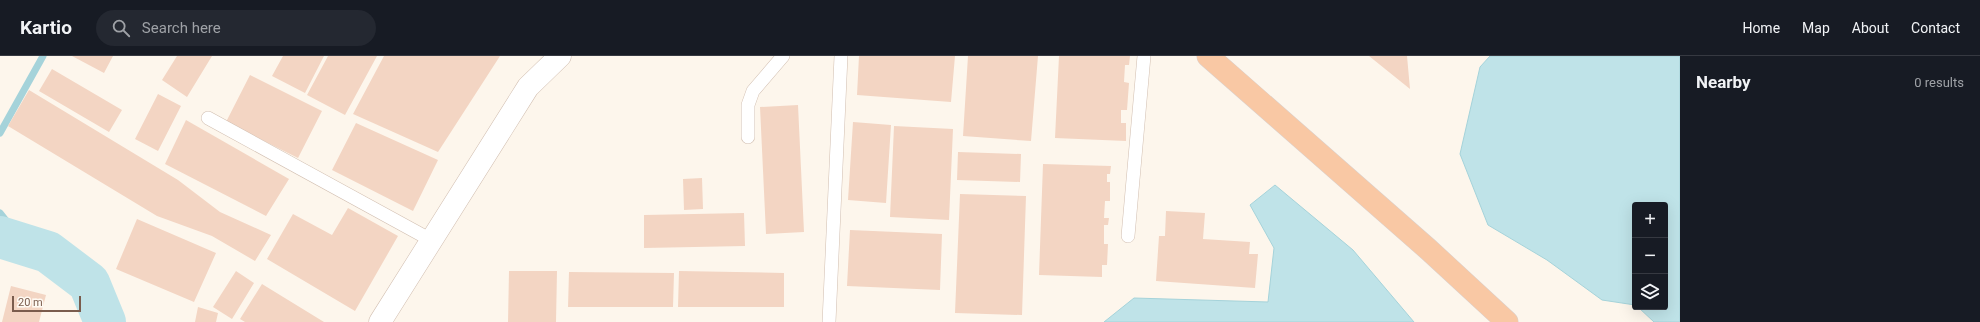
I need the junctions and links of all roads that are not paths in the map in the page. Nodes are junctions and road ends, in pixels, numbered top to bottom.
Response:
1 (560, 56) edge
2 (783, 56) edge
3 (841, 56) edge
4 (1144, 56) edge
5 (1208, 56) edge
6 (208, 118) dead end
7 (748, 136) dead end
8 (1128, 236) dead end
9 (431, 240) junction
10 (380, 322) edge
11 (829, 322) edge
12 (1507, 322) edge

1 - 9 street
2 - 7 lane
3 - 11 lane
4 - 8 lane
5 - 12 highway
6 - 9 lane
9 - 10 street

